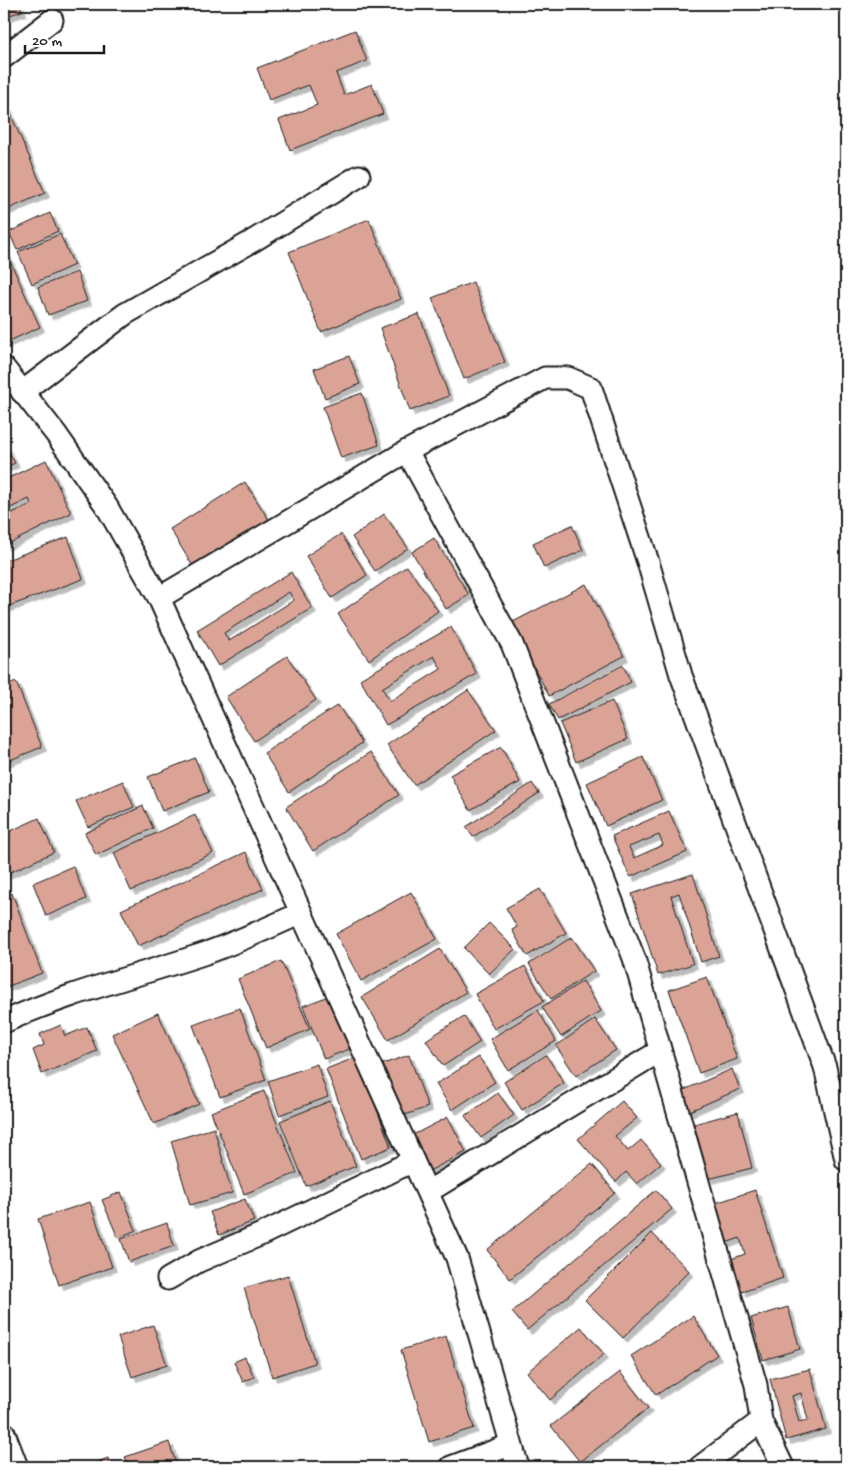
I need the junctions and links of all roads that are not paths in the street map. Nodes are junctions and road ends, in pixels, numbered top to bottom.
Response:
1 (52, 20) dead end
2 (4, 57) edge
3 (359, 176) dead end
4 (4, 368) edge
5 (22, 392) junction
6 (407, 451) junction
7 (159, 598) junction
8 (301, 914) junction
9 (4, 1022) edge
10 (660, 1051) junction
11 (846, 1160) edge
12 (413, 1161) junction
13 (429, 1191) junction
14 (168, 1279) dead end
15 (761, 1420) junction
16 (4, 1433) edge
17 (510, 1445) junction
18 (17, 1467) edge
19 (451, 1467) edge
20 (518, 1467) edge
21 (700, 1467) edge
22 (783, 1467) edge

1 - 2 street
3 - 5 street
4 - 5 street
5 - 7 street
6 - 7 street
6 - 10 street
6 - 11 street
7 - 8 street
8 - 9 street
8 - 12 street
10 - 13 street
10 - 15 street
12 - 13 street
12 - 14 street
13 - 17 street
15 - 21 street
15 - 22 street
16 - 18 street
17 - 19 street
17 - 20 street

